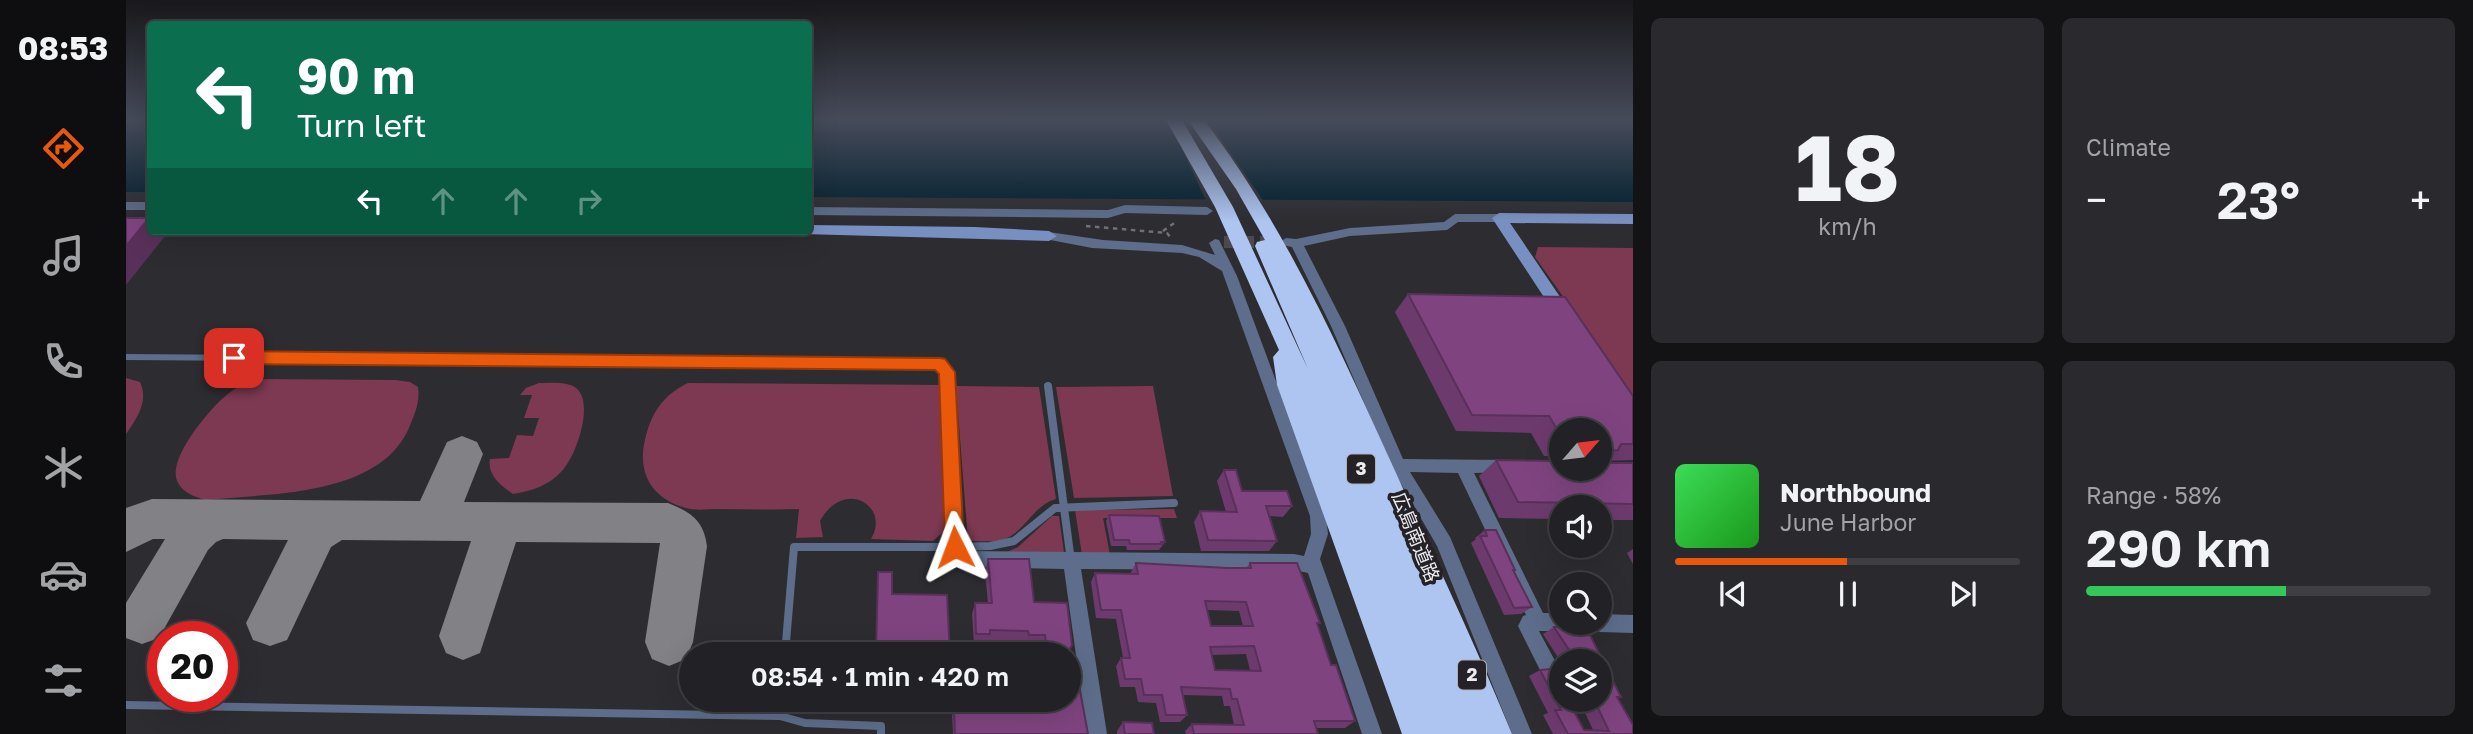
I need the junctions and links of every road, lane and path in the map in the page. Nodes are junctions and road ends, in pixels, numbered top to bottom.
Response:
1 (1197, 154) edge
2 (1210, 154) edge
3 (126, 206) edge
4 (147, 206) edge
5 (1233, 208) junction
6 (812, 211) edge
7 (1179, 216) dead end
8 (1499, 218) junction
9 (1633, 219) edge
10 (812, 230) edge
11 (1163, 231) dead end
12 (1049, 236) junction
13 (1231, 276) junction
14 (1276, 324) junction
15 (1573, 328) edge
16 (126, 357) edge
17 (1048, 386) dead end
18 (1398, 466) junction
19 (1463, 466) junction
20 (1524, 468) edge
21 (1174, 503) dead end
22 (1063, 506) junction
23 (961, 553) junction
24 (1071, 561) junction
25 (1314, 566) junction
26 (1447, 616) junction
27 (1538, 621) junction
28 (1549, 621) edge
29 (1612, 623) edge
30 (1633, 624) edge
31 (786, 642) edge
32 (1485, 642) junction
33 (1549, 668) edge
34 (126, 705) edge
35 (780, 712) edge
36 (780, 716) junction
37 (881, 734) edge
38 (1097, 734) edge
39 (1372, 734) edge
40 (1416, 734) edge
41 (1443, 734) edge
42 (1470, 734) edge
43 (1498, 734) edge
44 (1522, 734) edge

1 - 5 highway, 3
2 - 5 highway, 3
3 - 4 street
5 - 6 street
5 - 14 highway, 3
5 - 26 highway
5 - 42 highway, 広島南道路 / 3
7 - 11 path
8 - 9 street
8 - 15 street
8 - 18 street
10 - 12 street
12 - 13 street
12 - 13 street
13 - 25 street
14 - 40 highway
14 - 41 highway, 3
16 - 23 lane
17 - 22 lane
18 - 19 street
18 - 32 street
19 - 20 street
19 - 27 street
21 - 22 lane
22 - 23 lane
22 - 24 lane
23 - 24 street
23 - 31 lane
24 - 25 street
24 - 38 street
25 - 39 street
26 - 32 street
26 - 43 highway, 2
27 - 28 street
27 - 33 street
29 - 30 street
32 - 44 street
34 - 36 lane
35 - 36 lane
36 - 37 lane

